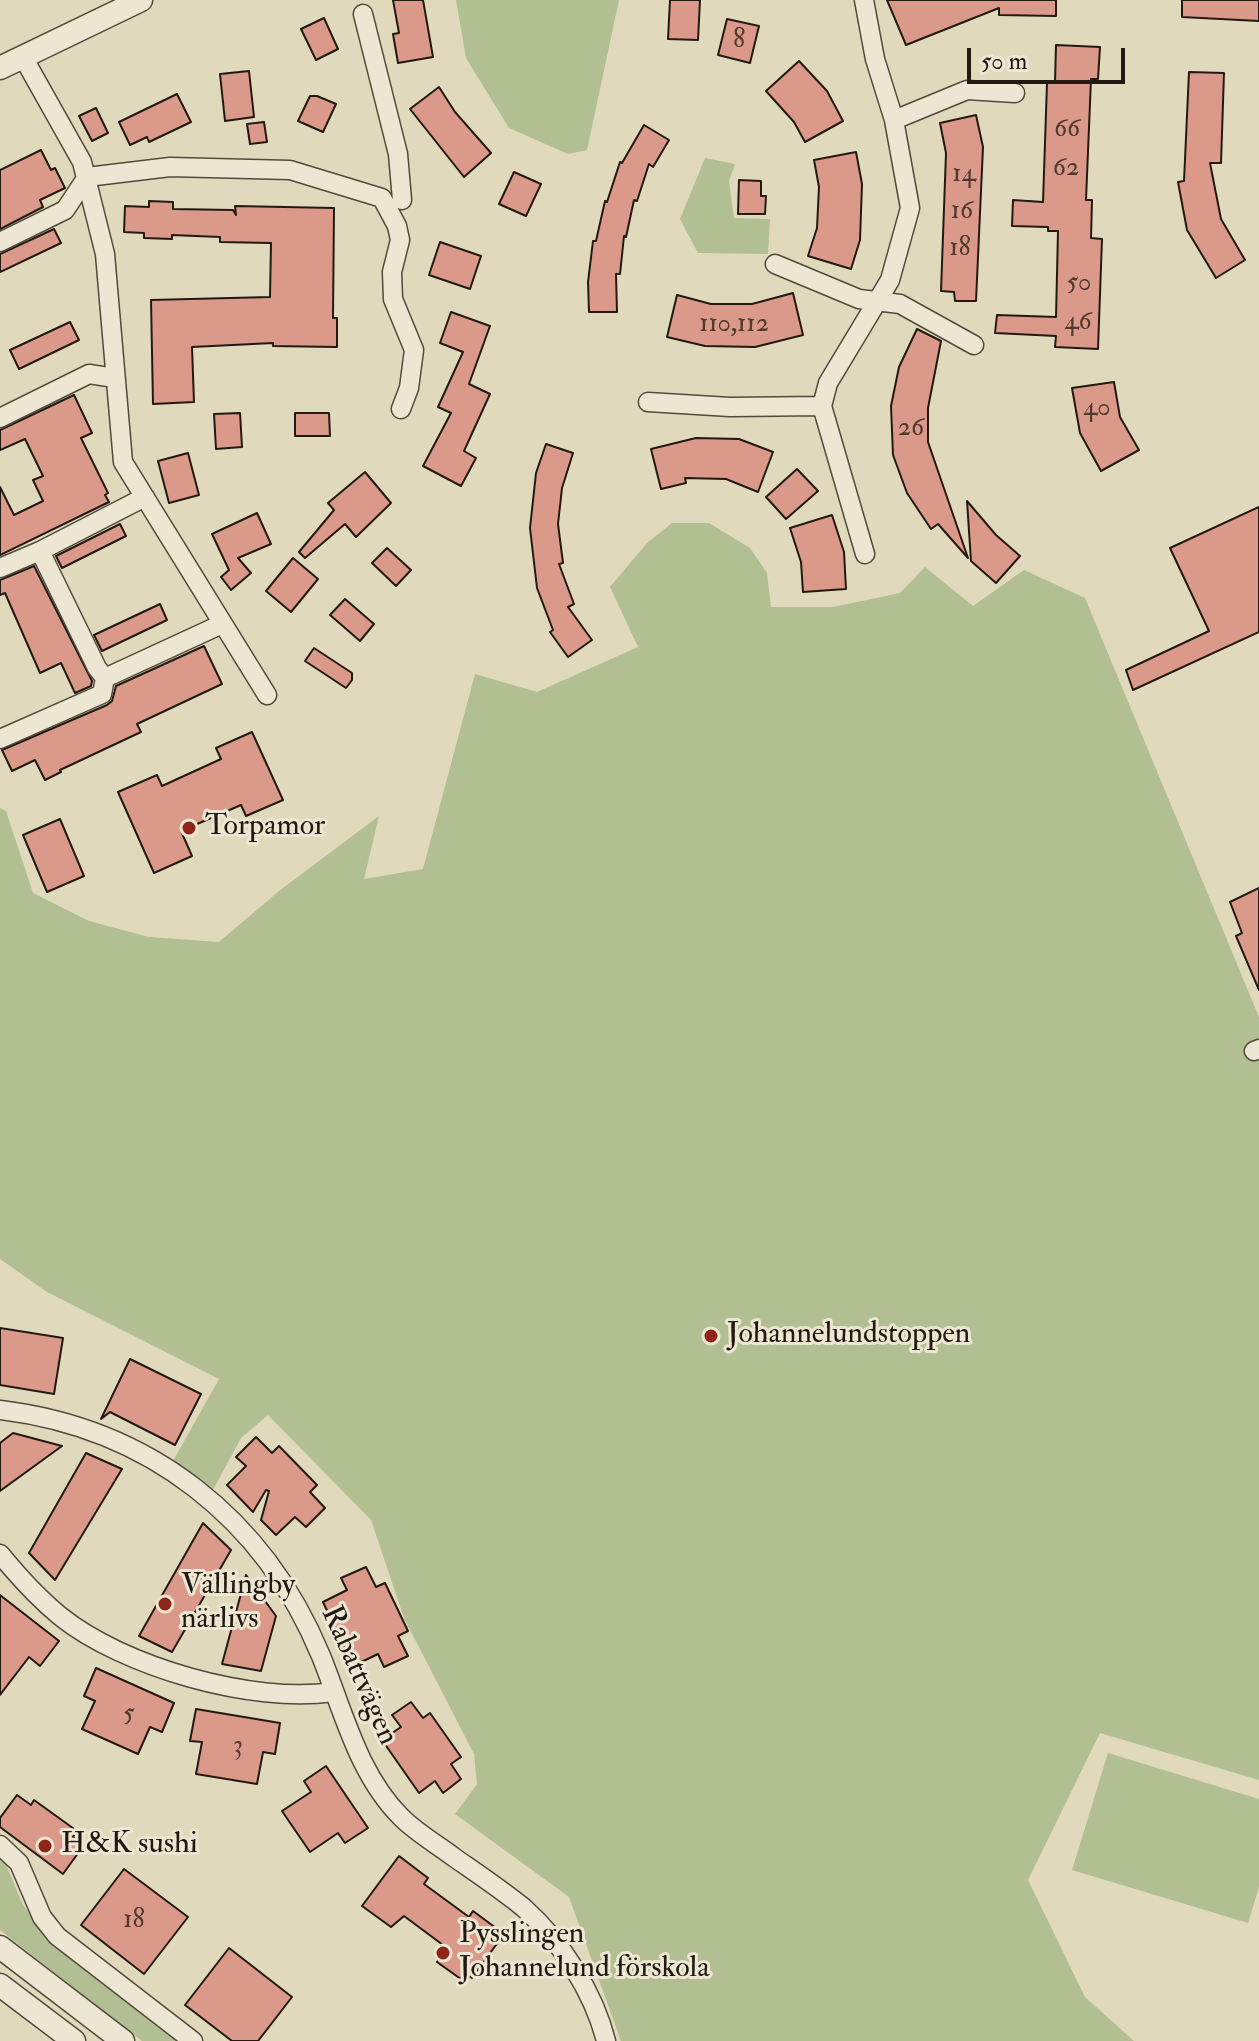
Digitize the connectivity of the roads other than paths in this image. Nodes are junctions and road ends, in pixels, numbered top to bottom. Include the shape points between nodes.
1 (141, 0) edge
2 (864, 0) edge
3 (363, 14) dead end
4 (23, 57) junction
5 (0, 68) edge
6 (1015, 93) dead end
7 (894, 120) junction
8 (87, 177) junction
9 (402, 200) dead end
10 (0, 242) edge
11 (775, 264) dead end
12 (879, 299) junction
13 (974, 345) dead end
14 (115, 378) junction
15 (648, 402) dead end
16 (822, 406) junction
17 (401, 409) dead end
18 (0, 418) edge
19 (145, 497) junction
20 (40, 551) junction
21 (865, 554) dead end
22 (0, 568) edge
23 (222, 624) junction
24 (105, 678) junction
25 (267, 695) dead end
26 (0, 739) edge
27 (0, 1410) edge
28 (0, 1554) edge
29 (333, 1692) junction
30 (0, 1845) edge
31 (0, 1947) edge
32 (0, 1985) edge
33 (74, 2041) edge
34 (123, 2041) edge
35 (193, 2041) edge
36 (606, 2041) edge

1 - 4 street
2 - 7 street
3 - 9 street via 398,154
4 - 5 street
4 - 8 street
6 - 7 street via 967,90
7 - 12 street via 910,208 890,280
8 - 10 street via 65,210
8 - 14 street via 105,254
8 - 17 street via 170,167 290,170 382,198 400,240 392,272 393,299 414,350
11 - 12 street via 859,299
12 - 13 street via 900,304
12 - 16 street via 828,383
14 - 18 street via 89,374
14 - 19 street via 123,462
15 - 16 street
16 - 21 street
19 - 20 street
19 - 23 street
20 - 22 street
20 - 24 street
23 - 24 street
23 - 25 street
24 - 26 street via 102,694
27 - 29 street, Rabattvägen via 109,1437 156,1460 215,1503 263,1554 293,1599
28 - 29 street via 60,1616 150,1663 255,1692
29 - 36 street, Rabattvägen via 381,1793 402,1818 524,1909 546,1932 583,1987
30 - 35 street via 19,1863 42,1917 57,1936
31 - 34 street
32 - 33 street

